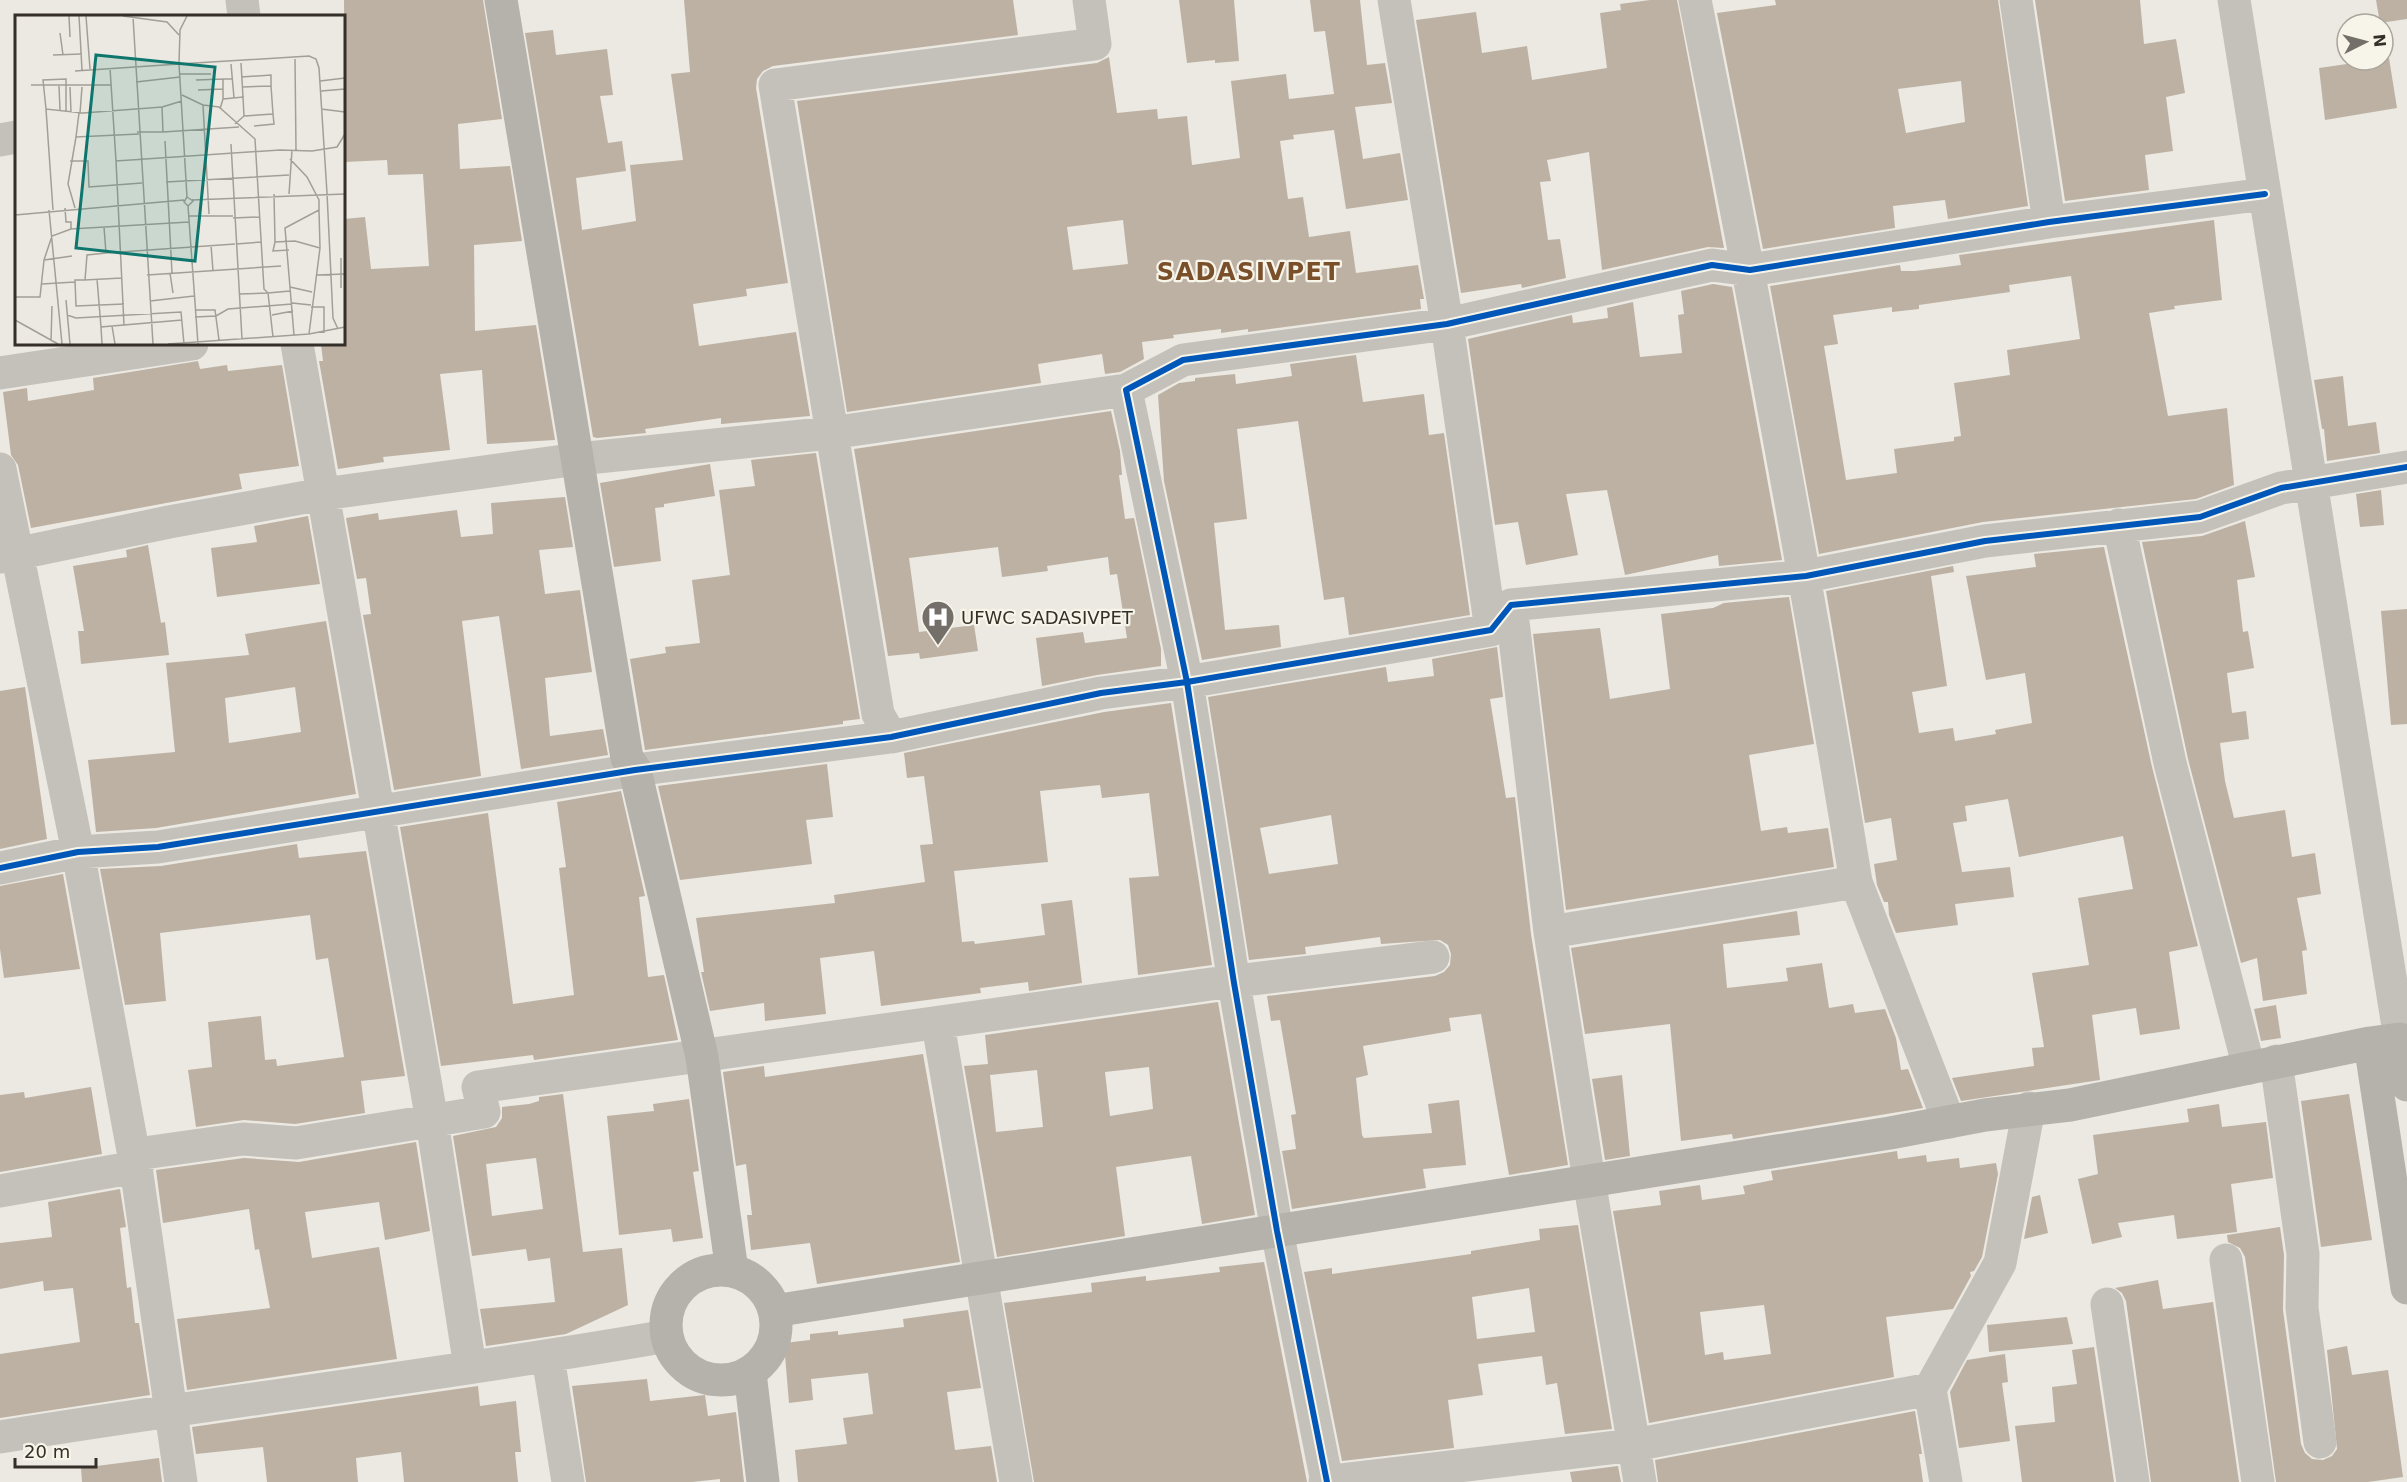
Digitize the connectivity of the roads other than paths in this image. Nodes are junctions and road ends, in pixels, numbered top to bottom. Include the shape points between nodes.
1 (242, 0) edge
2 (501, 0) edge
3 (1089, 0) edge
4 (1394, 0) edge
5 (1695, 0) edge
6 (2016, 0) edge
7 (2234, 0) edge
8 (244, 15) edge
9 (15, 137) edge
10 (0, 140) edge
11 (2265, 194) junction
12 (2049, 222) junction
13 (1750, 270) junction
14 (1448, 324) junction
15 (185, 345) edge
16 (297, 345) edge
17 (0, 373) edge
18 (1126, 390) junction
19 (831, 433) junction
20 (578, 459) junction
21 (2407, 467) edge
22 (0, 469) edge
23 (2310, 484) junction
24 (323, 494) junction
25 (2119, 525) junction
26 (9, 555) edge
27 (1806, 576) junction
28 (1511, 605) junction
29 (1491, 630) junction
30 (1187, 682) junction
31 (891, 737) junction
32 (635, 770) junction
33 (377, 812) junction
34 (78, 852) junction
35 (0, 868) edge
36 (1856, 882) junction
37 (1551, 932) junction
38 (1433, 957) dead end
39 (1234, 983) junction
40 (938, 1024) junction
41 (2385, 1041) junction
42 (702, 1057) junction
43 (2262, 1065) junction
44 (2407, 1085) edge
45 (2029, 1108) junction
46 (432, 1121) junction
47 (1949, 1122) junction
48 (136, 1167) junction
49 (1589, 1180) junction
50 (0, 1191) edge
51 (1277, 1231) junction
52 (2226, 1260) dead end
53 (732, 1271) junction
54 (980, 1276) junction
55 (2407, 1288) edge
56 (2107, 1304) dead end
57 (774, 1311) junction
58 (666, 1336) junction
59 (548, 1357) junction
60 (470, 1367) junction
61 (750, 1373) junction
62 (1930, 1389) junction
63 (169, 1410) junction
64 (0, 1437) edge
65 (2320, 1442) dead end
66 (1634, 1445) junction
67 (181, 1482) edge
68 (568, 1482) edge
69 (763, 1482) edge
70 (1016, 1482) edge
71 (1326, 1482) edge
72 (1640, 1482) edge
73 (1946, 1482) edge
74 (2133, 1482) edge
75 (2258, 1482) edge

1 - 8 street
2 - 20 main road
3 - 19 street via 1095,44 775,85
4 - 14 street
5 - 13 street
6 - 12 street
7 - 11 street
9 - 10 street
11 - 12 street
11 - 23 street
12 - 13 street
13 - 14 street via 1712,265
13 - 27 street
14 - 18 street via 1183,360
14 - 29 street
15 - 17 street
16 - 24 street
18 - 19 street
18 - 30 street
19 - 20 street
19 - 31 street via 878,714
20 - 24 street
20 - 32 main road via 627,758
21 - 23 street
22 - 26 street
23 - 25 street via 2281,488 2200,517
23 - 41 street
24 - 26 street
24 - 33 street
25 - 27 street via 1985,541
25 - 43 street via 2170,763
26 - 34 street
27 - 28 street
27 - 36 street
28 - 29 street
28 - 37 street
29 - 30 street
30 - 31 street via 1101,693
30 - 39 street
31 - 32 street
32 - 33 street
32 - 42 main road
33 - 34 street via 158,847
33 - 46 street
34 - 35 street
34 - 48 street
36 - 37 street
36 - 47 street
37 - 49 street
38 - 39 street
39 - 40 street
39 - 51 street
40 - 42 street
40 - 54 street
41 - 43 main road
41 - 44 main road
41 - 55 main road
42 - 46 street via 478,1087 484,1112
42 - 53 main road
43 - 45 main road via 2081,1102
43 - 65 street via 2303,1254 2302,1308
45 - 47 main road
45 - 62 street via 2000,1263
46 - 48 street via 296,1143 243,1139 144,1153
46 - 60 street
47 - 49 main road
48 - 50 street
48 - 63 street
49 - 51 main road
49 - 66 street
51 - 54 main road
51 - 71 street
52 - 75 street
53 - 57 main road via 751,1278 766,1292
53 - 58 main road via 696,1275 682,1286 671,1300
54 - 57 main road
54 - 70 street
56 - 74 street
57 - 61 main road via 772,1346
58 - 59 street
58 - 61 main road via 675,1356 689,1371 708,1380 729,1380
59 - 60 street
59 - 68 street
60 - 63 street
61 - 69 main road
62 - 66 street
62 - 73 street
63 - 64 street
63 - 67 street
66 - 71 street
66 - 72 street

